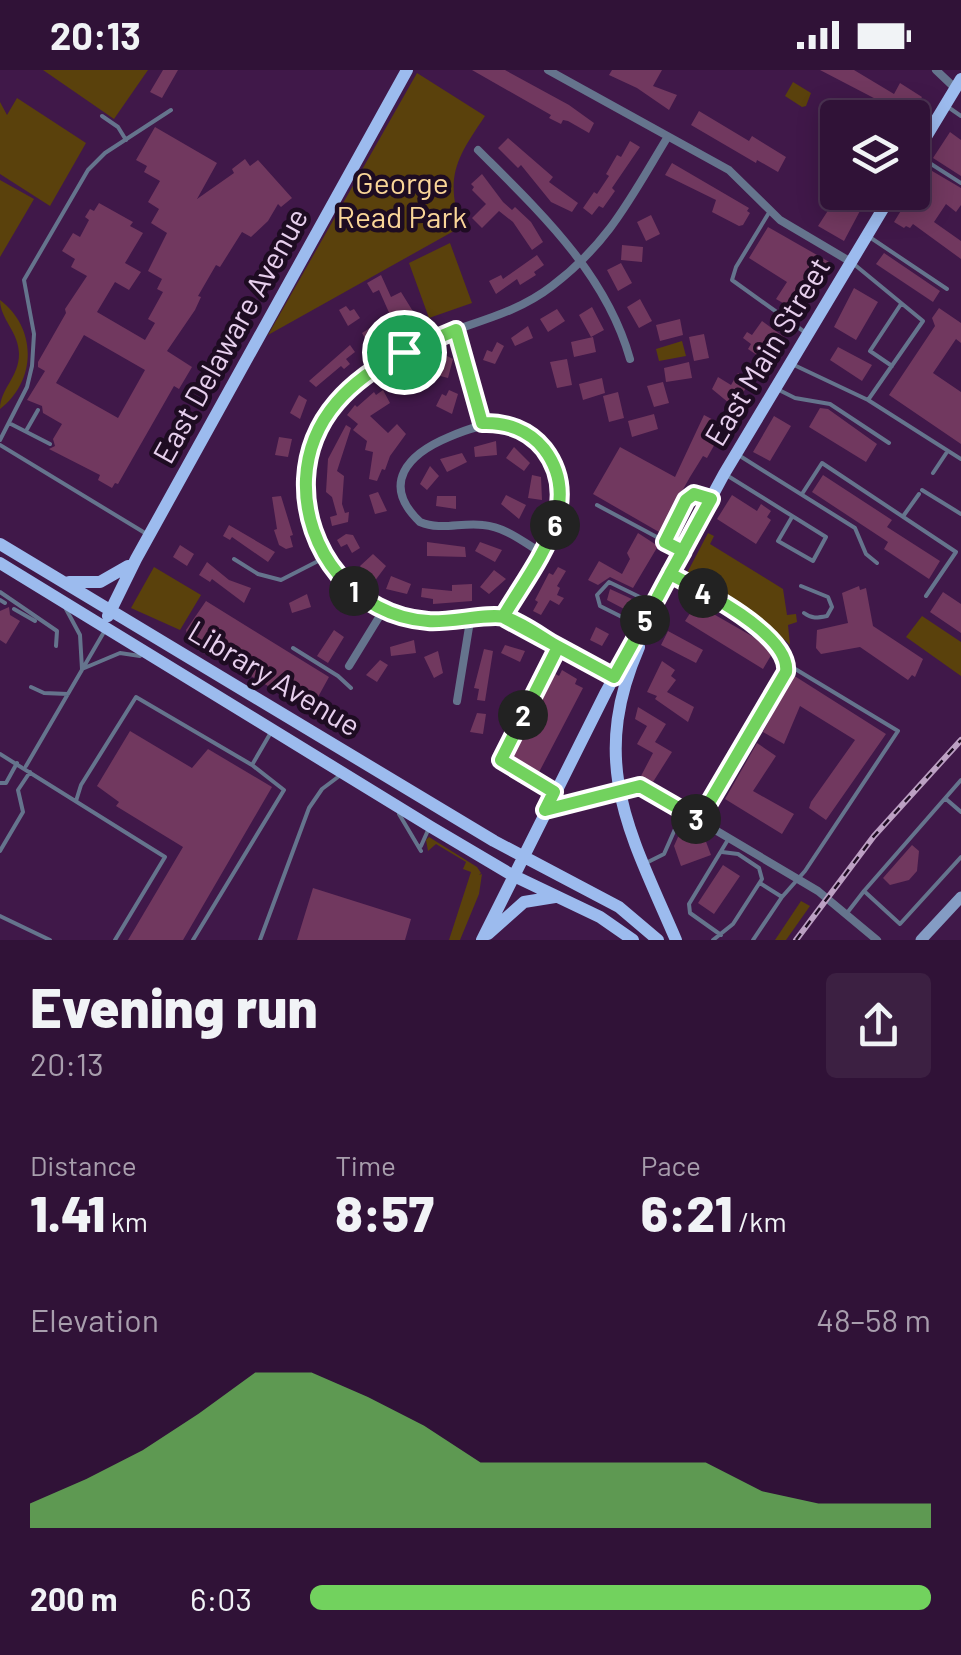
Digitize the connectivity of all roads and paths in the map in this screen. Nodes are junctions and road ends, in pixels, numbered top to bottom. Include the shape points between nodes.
1 (407, 70) edge
2 (548, 70) edge
3 (936, 70) edge
4 (958, 84) edge
5 (946, 105) junction
6 (171, 110) dead end
7 (102, 116) dead end
8 (961, 116) edge
9 (930, 130) edge
10 (666, 138) junction
11 (126, 140) junction
12 (478, 150) dead end
13 (930, 165) edge
14 (961, 183) edge
15 (882, 210) edge
16 (770, 211) junction
17 (866, 236) junction
18 (583, 262) junction
19 (851, 262) junction
20 (948, 289) dead end
21 (901, 304) junction
22 (456, 330) junction
23 (808, 334) junction
24 (630, 359) dead end
25 (790, 363) junction
26 (892, 366) junction
27 (775, 388) junction
28 (868, 400) junction
29 (38, 410) dead end
30 (9, 423) junction
31 (482, 423) junction
32 (26, 431) junction
33 (0, 443) edge
34 (889, 443) dead end
35 (50, 444) dead end
36 (948, 450) junction
37 (736, 453) junction
38 (961, 459) edge
39 (934, 473) dead end
40 (724, 474) junction
41 (802, 494) junction
42 (711, 499) junction
43 (598, 505) dead end
44 (961, 514) edge
45 (792, 516) junction
46 (903, 517) junction
47 (149, 535) junction
48 (665, 542) junction
49 (0, 544) edge
50 (683, 551) junction
51 (540, 552) junction
52 (324, 558) junction
53 (234, 559) dead end
54 (136, 560) junction
55 (0, 563) edge
56 (877, 563) dead end
57 (670, 574) junction
58 (61, 581) junction
59 (801, 586) dead end
60 (0, 592) edge
61 (926, 596) dead end
62 (56, 597) junction
63 (14, 609) dead end
64 (384, 609) junction
65 (651, 609) junction
66 (109, 610) junction
67 (804, 613) dead end
68 (503, 617) junction
69 (470, 620) junction
70 (35, 621) dead end
71 (642, 627) junction
72 (106, 628) junction
73 (56, 646) dead end
74 (558, 647) junction
75 (293, 648) dead end
76 (158, 660) junction
77 (787, 664) junction
78 (349, 666) dead end
79 (82, 669) junction
80 (614, 677) junction
81 (31, 688) dead end
82 (351, 688) dead end
83 (68, 694) junction
84 (457, 701) dead end
85 (272, 730) junction
86 (0, 754) edge
87 (17, 763) junction
88 (252, 765) junction
89 (28, 770) junction
90 (342, 774) junction
91 (961, 780) edge
92 (3, 783) edge
93 (18, 790) junction
94 (618, 791) junction
95 (554, 792) junction
96 (945, 798) junction
97 (76, 801) junction
98 (394, 805) junction
99 (545, 810) junction
100 (682, 811) junction
101 (961, 812) edge
102 (699, 820) junction
103 (431, 828) junction
104 (729, 838) junction
105 (0, 851) edge
106 (722, 852) junction
107 (522, 857) junction
108 (959, 862) edge
109 (644, 864) junction
110 (512, 875) junction
111 (799, 879) junction
112 (760, 883) junction
113 (864, 892) junction
114 (961, 896) edge
115 (558, 897) junction
116 (782, 898) junction
117 (847, 913) junction
118 (0, 916) edge
119 (619, 934) edge
120 (721, 935) junction
121 (482, 939) edge
122 (50, 940) edge
123 (115, 940) edge
124 (193, 940) edge
125 (260, 940) edge
126 (633, 940) edge
127 (658, 940) edge
128 (676, 940) edge
129 (713, 940) edge
130 (753, 940) edge
131 (877, 940) edge
132 (921, 940) edge

1 - 47 main road, East Delaware Avenue
2 - 10 street
3 - 4 street
4 - 5 main road
5 - 8 lane
5 - 9 main road
6 - 11 lane
7 - 11 lane
10 - 16 street via 729,170
10 - 18 street via 614,227
11 - 30 lane via 88,170 24,280 34,350 27,387
12 - 18 street
13 - 14 lane
15 - 17 main road, East Main Street
16 - 19 street
16 - 23 lane via 732,280
17 - 19 main road, East Main Street
17 - 20 lane
18 - 22 street via 513,311
18 - 24 street
19 - 21 lane
19 - 23 main road, East Main Street
21 - 26 lane via 923,321
21 - 26 lane via 870,351
22 - 31 street
22 - 52 street via 372,370 319,427 307,464 306,501
23 - 25 main road, East Main Street
25 - 27 main road, East Main Street
25 - 28 lane
26 - 28 lane
27 - 34 lane via 830,404
27 - 37 main road, East Main Street
28 - 36 lane
29 - 32 lane
30 - 32 lane
30 - 33 lane
31 - 51 street via 528,434 555,466 561,509
31 - 51 street via 413,457 400,483 406,505 430,526 498,527
32 - 35 lane
33 - 47 lane
36 - 38 lane
36 - 39 lane
37 - 40 main road, East Main Street
37 - 41 lane
40 - 42 main road, East Main Street
40 - 45 lane
41 - 46 lane via 822,462
41 - 56 lane via 855,528
42 - 48 lane via 694,494 686,500
42 - 50 main road, East Main Street
43 - 48 lane
44 - 46 lane via 920,492
45 - 45 lane via 826,537 812,561 778,541
46 - 61 lane via 956,552
47 - 54 main road, East Delaware Avenue
48 - 50 lane
49 - 58 main road, Library Avenue
50 - 57 main road, East Main Street
51 - 68 street
52 - 53 lane via 282,580
52 - 64 street via 355,592
54 - 58 main road via 100,582
54 - 66 main road, East Delaware Avenue
55 - 62 main road, Library Avenue
57 - 65 main road, East Main Street
57 - 77 lane via 770,634
58 - 66 main road, Library Avenue
59 - 67 lane via 828,597 832,607 827,616
60 - 73 lane via 54,628
62 - 72 main road, Library Avenue
62 - 79 lane via 79,632
63 - 70 lane
64 - 69 street via 425,621
64 - 78 street
65 - 71 main road, East Main Street
65 - 71 lane via 609,582 596,595 600,606
65 - 94 main road via 617,722
66 - 72 main road, East Delaware Avenue
66 - 107 main road, Library Avenue
68 - 69 street
68 - 74 street
69 - 84 street
71 - 80 main road, East Main Street
72 - 76 main road, Library Avenue
72 - 79 lane
74 - 80 street
74 - 95 lane via 501,760
75 - 82 lane
76 - 79 lane via 120,654
76 - 85 main road, Library Avenue
77 - 102 lane
77 - 111 lane via 898,730
79 - 83 lane
80 - 95 main road, East Main Street
81 - 83 lane
83 - 89 lane
85 - 88 lane
85 - 90 main road, Library Avenue
86 - 87 lane
87 - 89 lane
87 - 92 lane
88 - 97 lane via 136,697
88 - 124 lane via 284,790
89 - 93 lane
89 - 97 lane
90 - 98 main road, Library Avenue
90 - 125 lane via 316,796 306,816
91 - 96 lane
92 - 93 lane
93 - 105 lane via 23,812
94 - 99 main road
94 - 100 street via 640,786
94 - 109 main road
95 - 99 main road, East Main Street
96 - 101 lane
96 - 113 lane
97 - 123 lane via 165,857
98 - 103 main road, Library Avenue
98 - 103 lane via 421,851
99 - 107 main road, East Main Street
100 - 102 street
100 - 109 lane via 664,854
102 - 104 street
103 - 110 main road, Library Avenue
104 - 106 lane
104 - 111 street
106 - 112 lane via 760,868
106 - 120 lane via 689,904 690,913
107 - 110 main road, East Main Street
107 - 127 main road, Library Avenue via 618,907
108 - 113 lane via 900,924
109 - 128 main road
110 - 115 main road, Library Avenue
110 - 121 main road, East Main Street
111 - 116 lane
111 - 117 street
112 - 116 lane
112 - 120 lane
113 - 117 lane
114 - 132 main road
115 - 119 main road, Library Avenue
115 - 121 main road via 524,902
116 - 130 lane
117 - 131 street
118 - 122 lane
119 - 126 main road, Library Avenue
120 - 129 lane

